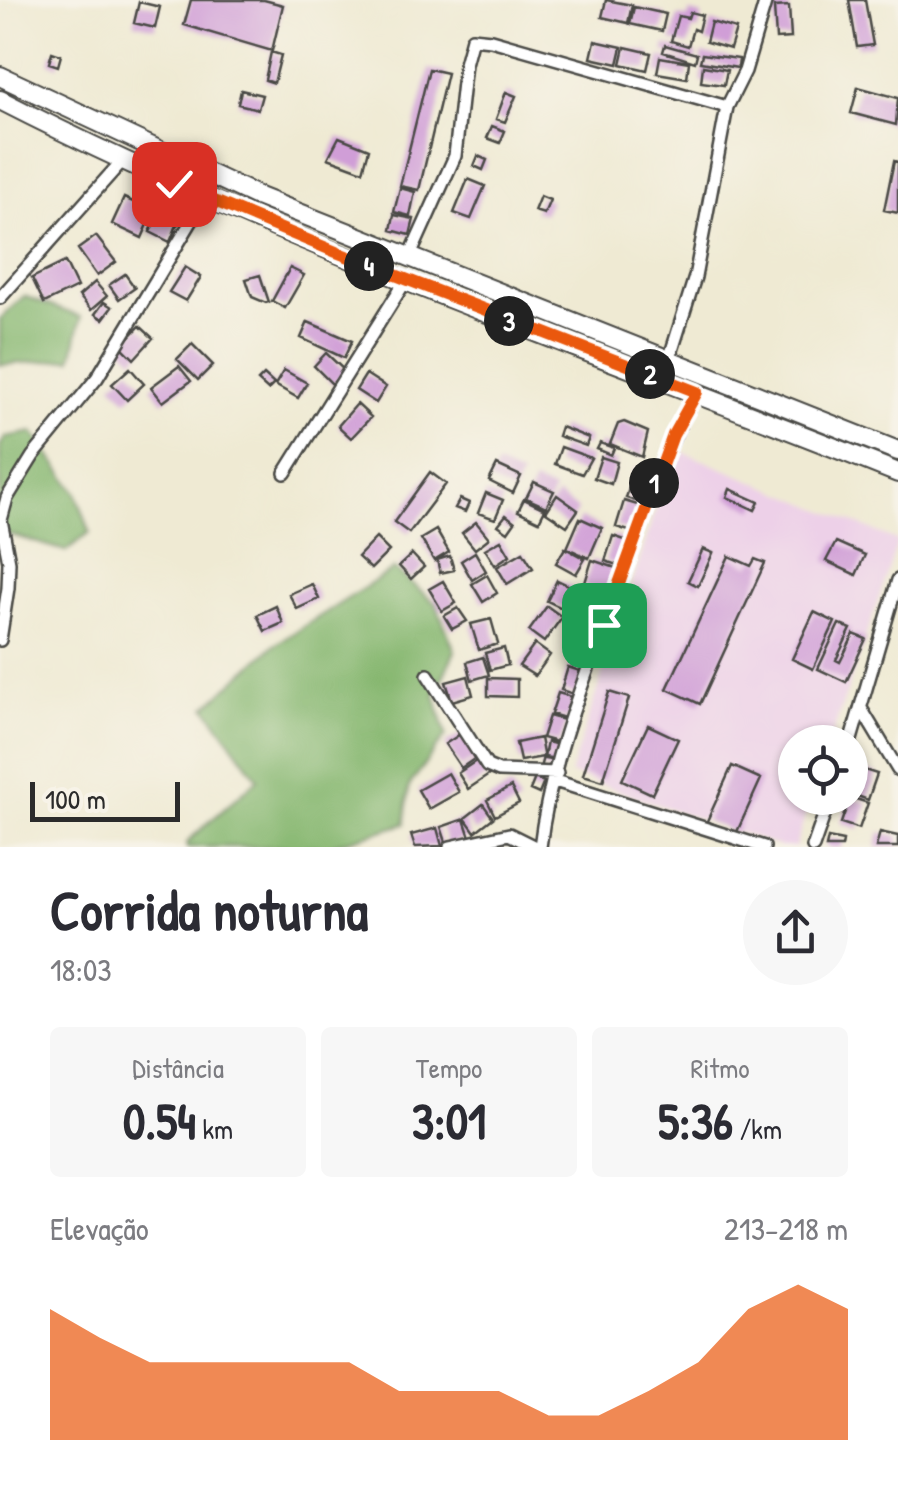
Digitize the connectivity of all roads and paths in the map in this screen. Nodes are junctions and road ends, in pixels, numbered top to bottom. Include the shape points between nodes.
1 (766, 0) edge
2 (0, 76) edge
3 (0, 100) edge
4 (727, 106) junction
5 (123, 160) junction
6 (206, 197) junction
7 (409, 258) junction
8 (406, 280) junction
9 (0, 298) edge
10 (669, 360) junction
11 (697, 392) junction
12 (893, 447) edge
13 (876, 464) junction
14 (898, 473) edge
15 (285, 474) dead end
16 (898, 484) edge
17 (898, 580) edge
18 (0, 640) edge
19 (428, 676) dead end
20 (862, 710) junction
21 (857, 725) edge
22 (898, 770) edge
23 (556, 777) junction
24 (824, 815) edge
25 (450, 847) edge
26 (537, 847) edge
27 (764, 847) edge
28 (813, 847) edge

1 - 4 street
2 - 7 main road via 188,166
3 - 5 main road
4 - 7 street via 472,38 455,156
4 - 10 street via 695,277
5 - 6 main road
5 - 9 street
6 - 8 main road
6 - 18 street via 97,378 7,498 1,520 10,562
7 - 10 main road
8 - 11 main road
8 - 15 street
10 - 12 main road
11 - 13 main road
11 - 23 street via 648,499
13 - 14 main road
13 - 16 main road
17 - 20 street
19 - 23 street via 488,766
20 - 21 street
20 - 22 street
23 - 26 street
23 - 27 street
24 - 28 street
25 - 26 street via 509,834

